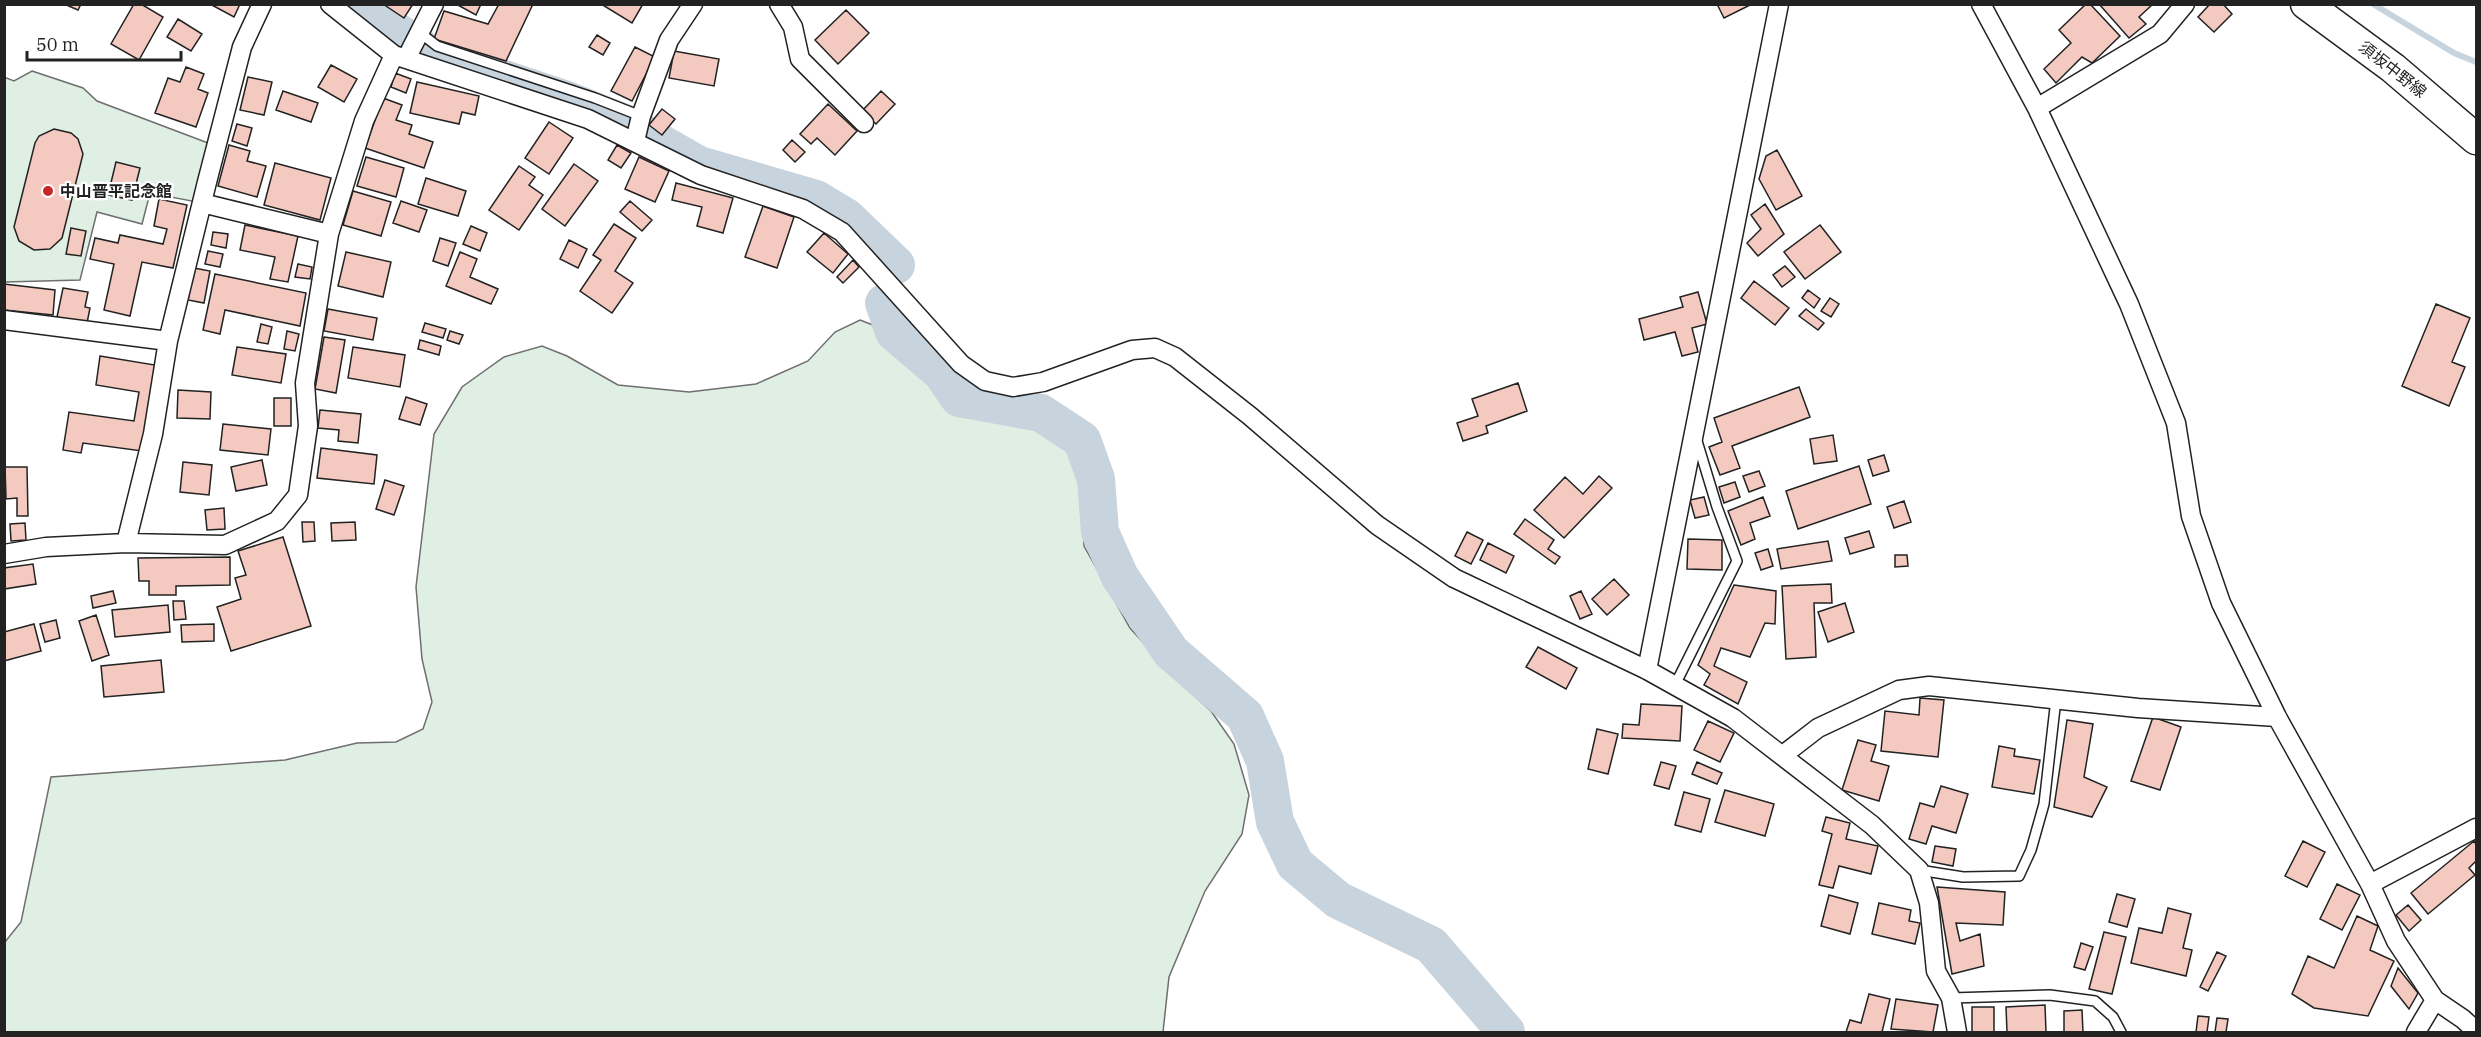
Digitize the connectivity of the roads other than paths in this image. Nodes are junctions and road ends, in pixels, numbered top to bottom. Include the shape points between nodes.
1 (262, 4) edge
2 (330, 4) edge
3 (434, 4) edge
4 (693, 4) edge
5 (779, 4) edge
6 (1779, 4) edge
7 (1981, 4) edge
8 (2185, 4) edge
9 (2306, 4) edge
10 (419, 32) junction
11 (402, 57) junction
12 (2037, 108) junction
13 (641, 116) junction
14 (864, 123) dead end
15 (2476, 139) edge
16 (636, 140) junction
17 (202, 203) junction
18 (329, 234) junction
19 (4, 320) edge
20 (168, 341) junction
21 (1694, 433) junction
22 (126, 543) junction
23 (4, 554) edge
24 (1647, 670) junction
25 (1675, 686) junction
26 (2056, 699) junction
27 (2277, 717) junction
28 (1783, 755) junction
29 (2476, 828) edge
30 (1919, 870) junction
31 (2370, 884) junction
32 (1951, 998) junction
33 (2435, 1000) junction
34 (2476, 1031) edge
35 (1958, 1032) edge
36 (2121, 1032) edge
37 (2416, 1032) edge

1 - 17 street via 242,47
2 - 11 street
3 - 10 street
4 - 13 street via 669,40
5 - 14 street via 793,27 800,58
6 - 21 street
7 - 12 street
8 - 12 street via 2160,34
9 - 15 main road, 須坂中野線 via 2393,68
10 - 11 street
10 - 13 lane via 437,46
11 - 16 street via 588,119
11 - 18 street via 364,121
12 - 27 street via 2133,315 2176,423 2191,516 2221,603
13 - 16 street
16 - 24 street via 701,175 803,209 842,232 961,364 985,381 1013,387 1043,382 1132,350 1155,348 1175,357 1377,525 1454,578
17 - 18 street
17 - 20 street
18 - 22 street via 304,383 308,426 298,495 277,521 225,544
19 - 20 street
20 - 22 street via 153,434
21 - 24 street
21 - 25 lane via 1737,561
22 - 23 street via 46,547
24 - 25 street
25 - 28 street via 1733,718
26 - 27 street
26 - 28 street via 1929,686 1899,690 1818,728
26 - 30 lane via 2044,804 2019,876 1963,877
27 - 31 street
28 - 30 street via 1872,825
29 - 31 street
30 - 32 street via 1929,903 1936,971
31 - 33 street via 2396,941
32 - 35 street
32 - 36 lane via 2050,995 2095,1001 2114,1017
33 - 34 street
33 - 37 street

